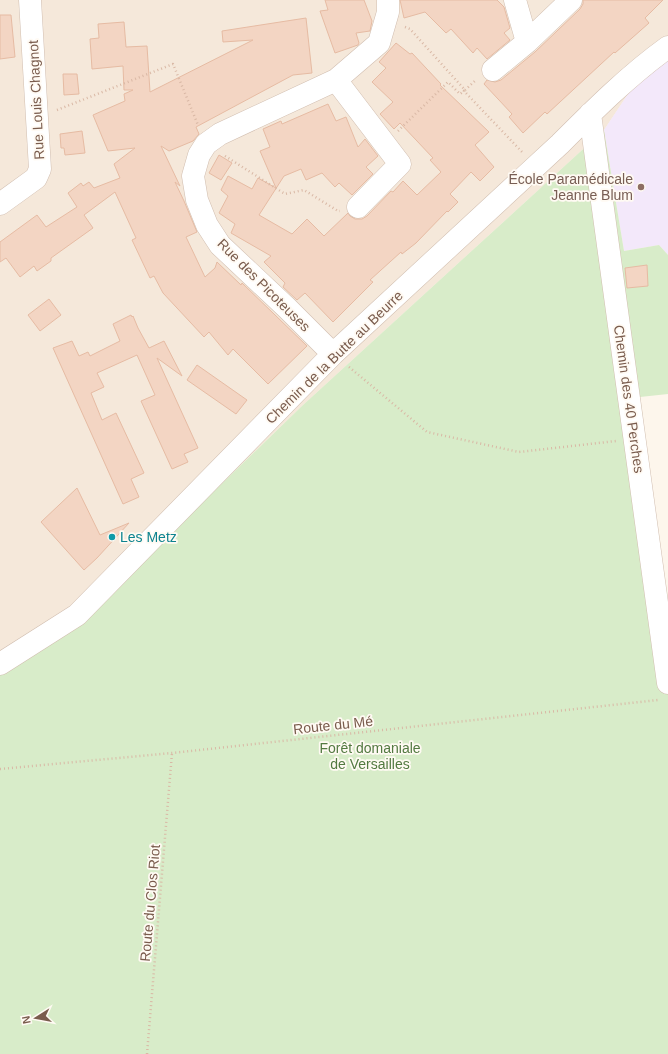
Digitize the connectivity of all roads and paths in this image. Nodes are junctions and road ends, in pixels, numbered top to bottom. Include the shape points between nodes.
1 (30, 0) edge
2 (388, 0) edge
3 (516, 0) edge
4 (571, 0) edge
5 (384, 25) junction
6 (526, 42) junction
7 (668, 46) edge
8 (493, 70) dead end
9 (336, 80) junction
10 (464, 91) junction
11 (590, 114) junction
12 (38, 118) junction
13 (206, 144) junction
14 (385, 144) junction
15 (536, 166) junction
16 (0, 204) edge
17 (358, 207) joint
18 (333, 354) junction
19 (635, 439) junction
20 (0, 664) edge
21 (664, 691) edge
22 (172, 753) junction
23 (0, 769) edge
24 (148, 1054) edge

1 - 12 street, Rue Louis Chagnot
2 - 5 street
3 - 6 street
4 - 6 street
5 - 9 street via 379,43
5 - 10 path via 410,29
6 - 8 street
7 - 11 street, Chemin de la Butte au Beurre
9 - 13 street via 220,134
9 - 14 street
10 - 14 path via 460,94 448,82
10 - 15 path
11 - 15 street, Chemin de la Butte au Beurre
11 - 19 street, Chemin des 40 Perches
12 - 13 path via 173,64
12 - 16 street, Rue Louis Chagnot via 40,169 36,178
13 - 17 path via 285,194 304,190 338,211
13 - 18 street, Rue des Picoteuses via 199,156 194,176 198,200 207,225 220,245
14 - 17 street via 400,164
15 - 18 street, Chemin de la Butte au Beurre
18 - 19 path via 427,432 519,452
18 - 20 street, Chemin de la Butte au Beurre via 77,615
19 - 21 street, Chemin des 40 Perches
21 - 22 path, Route du Mé
22 - 23 path, Route du Mé
22 - 24 path, Route du Clos Riot

